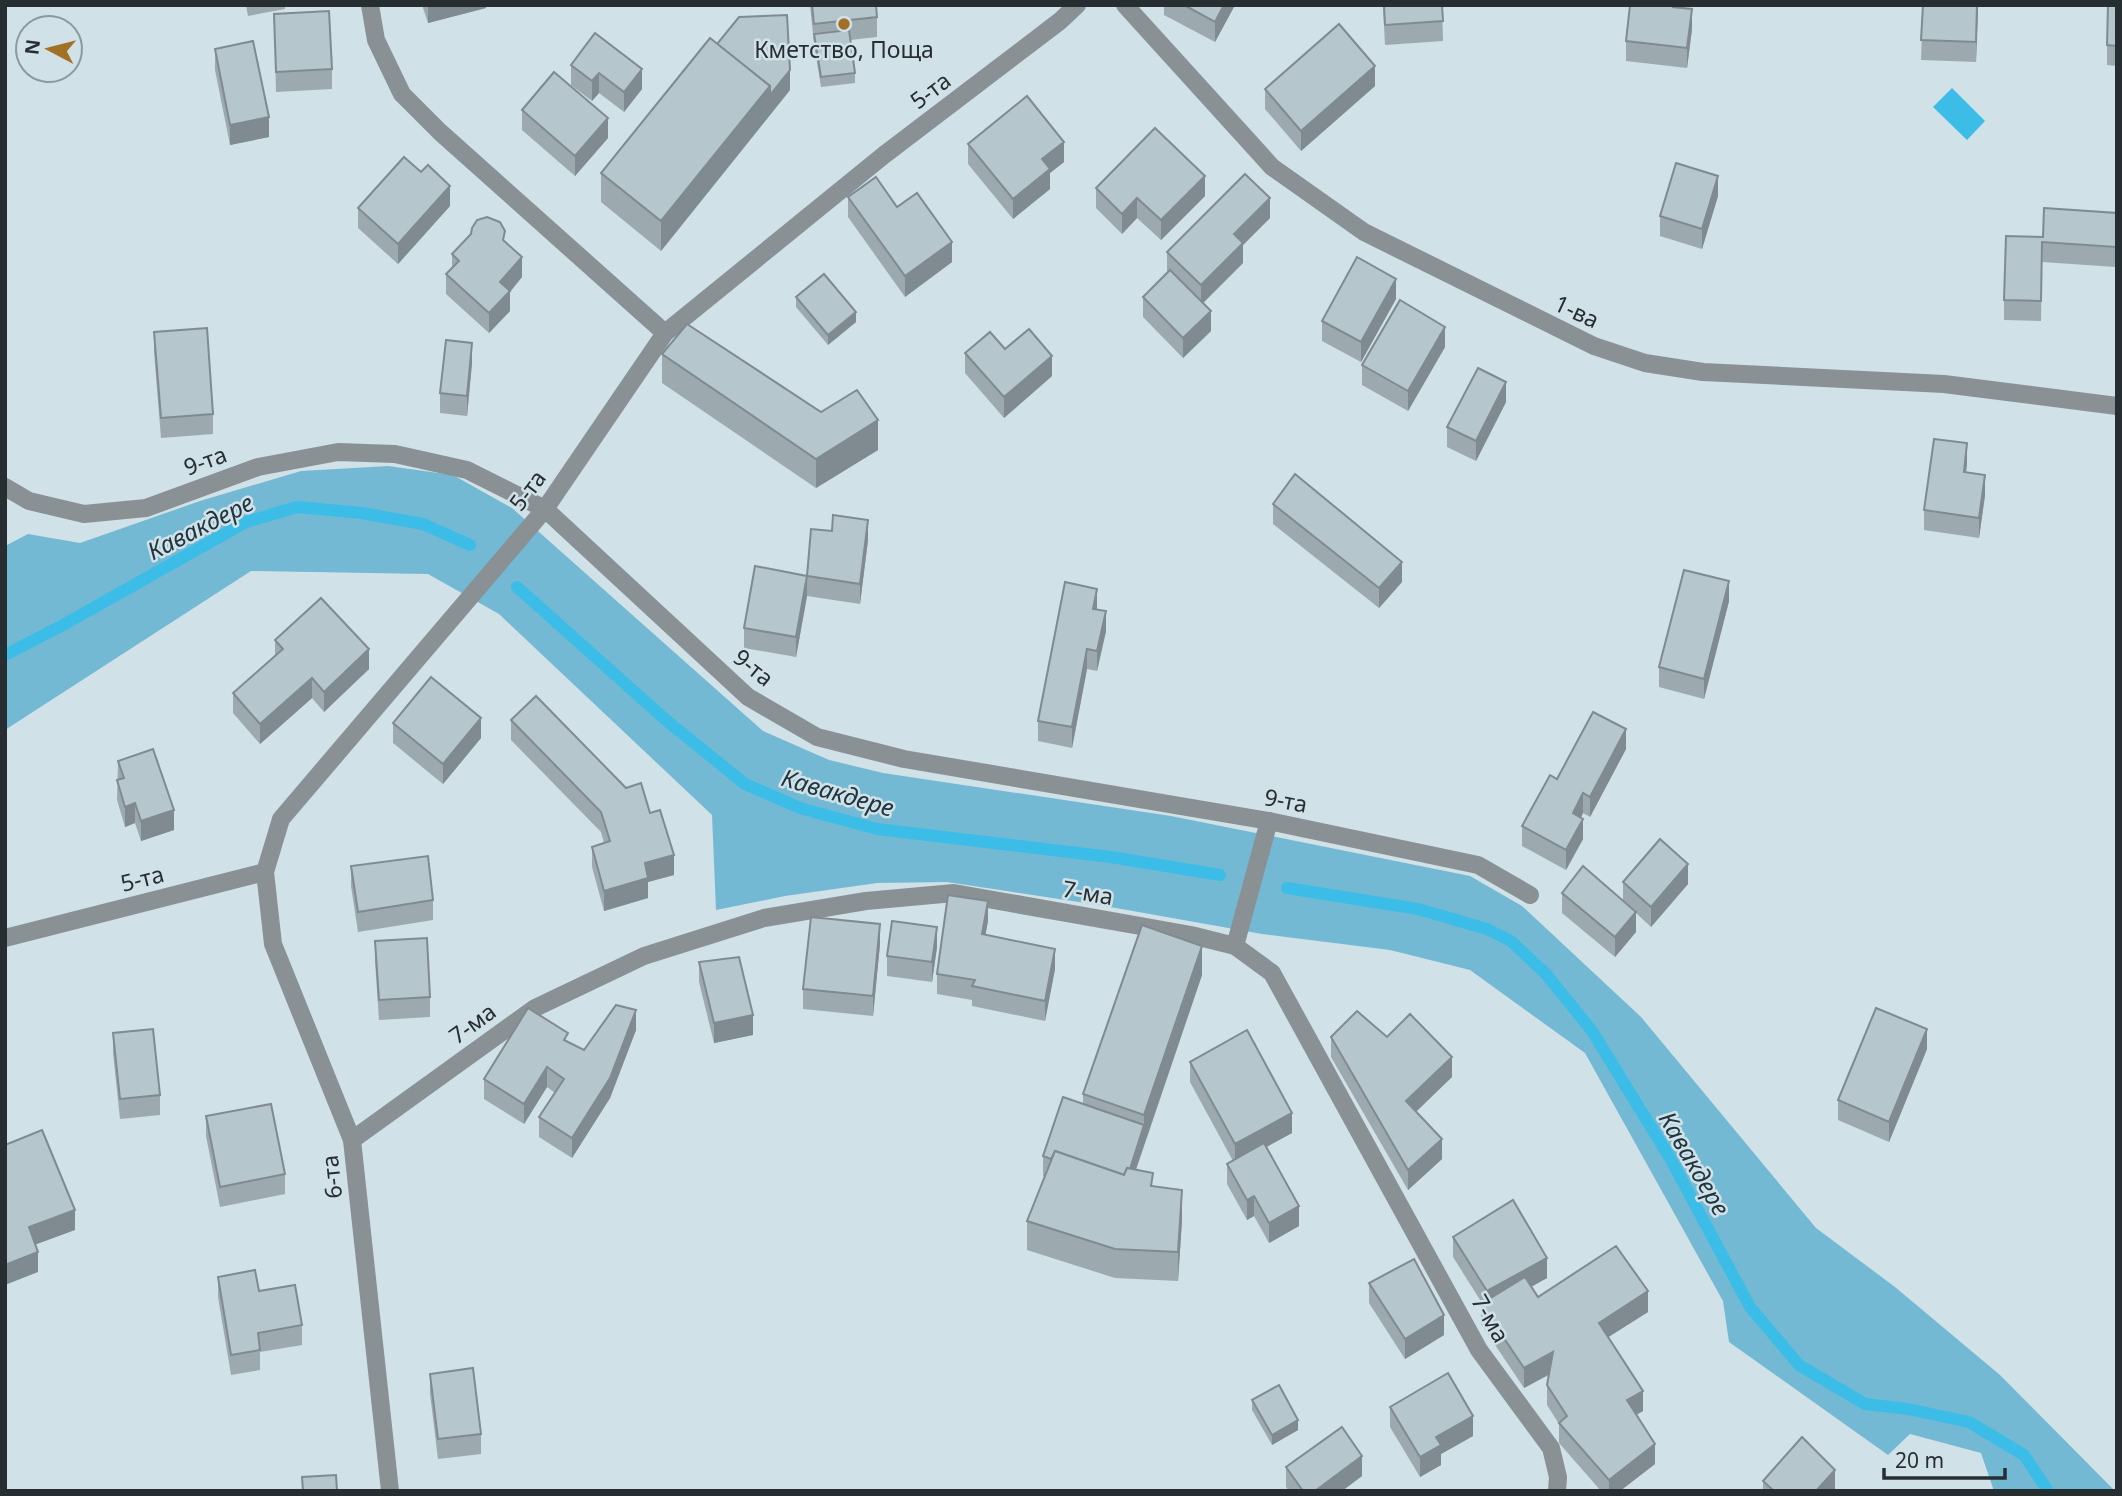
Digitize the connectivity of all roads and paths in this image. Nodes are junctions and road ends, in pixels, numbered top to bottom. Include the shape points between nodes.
1 (370, 5) edge
2 (1077, 5) edge
3 (1125, 5) edge
4 (665, 333) junction
5 (2117, 407) edge
6 (5, 487) edge
7 (545, 509) junction
8 (1269, 821) junction
9 (265, 872) junction
10 (1530, 895) dead end
11 (5, 938) edge
12 (1235, 946) junction
13 (352, 1140) junction
14 (390, 1491) edge
15 (1558, 1491) edge

1 - 4 street via 376,40 402,93
2 - 4 street, 5-та
3 - 5 street, 1-ва via 1272,167 1364,232 1594,346 1646,363 1703,372 1944,384
4 - 7 street, 5-та
6 - 7 street, 9-та via 29,501 85,514 146,508 258,467 338,452 395,454 467,470
7 - 8 street, 9-та via 748,697 817,737 904,759
7 - 9 street, 5-та via 281,820
8 - 10 street, 9-та via 1478,865
8 - 12 street
9 - 11 street, 5-та
9 - 13 street, 6-та via 273,944
12 - 13 street, 7-ма via 954,893 866,901 764,918 644,956 536,1008
12 - 15 street, 7-ма via 1272,973 1479,1350 1551,1448
13 - 14 street, 6-та

